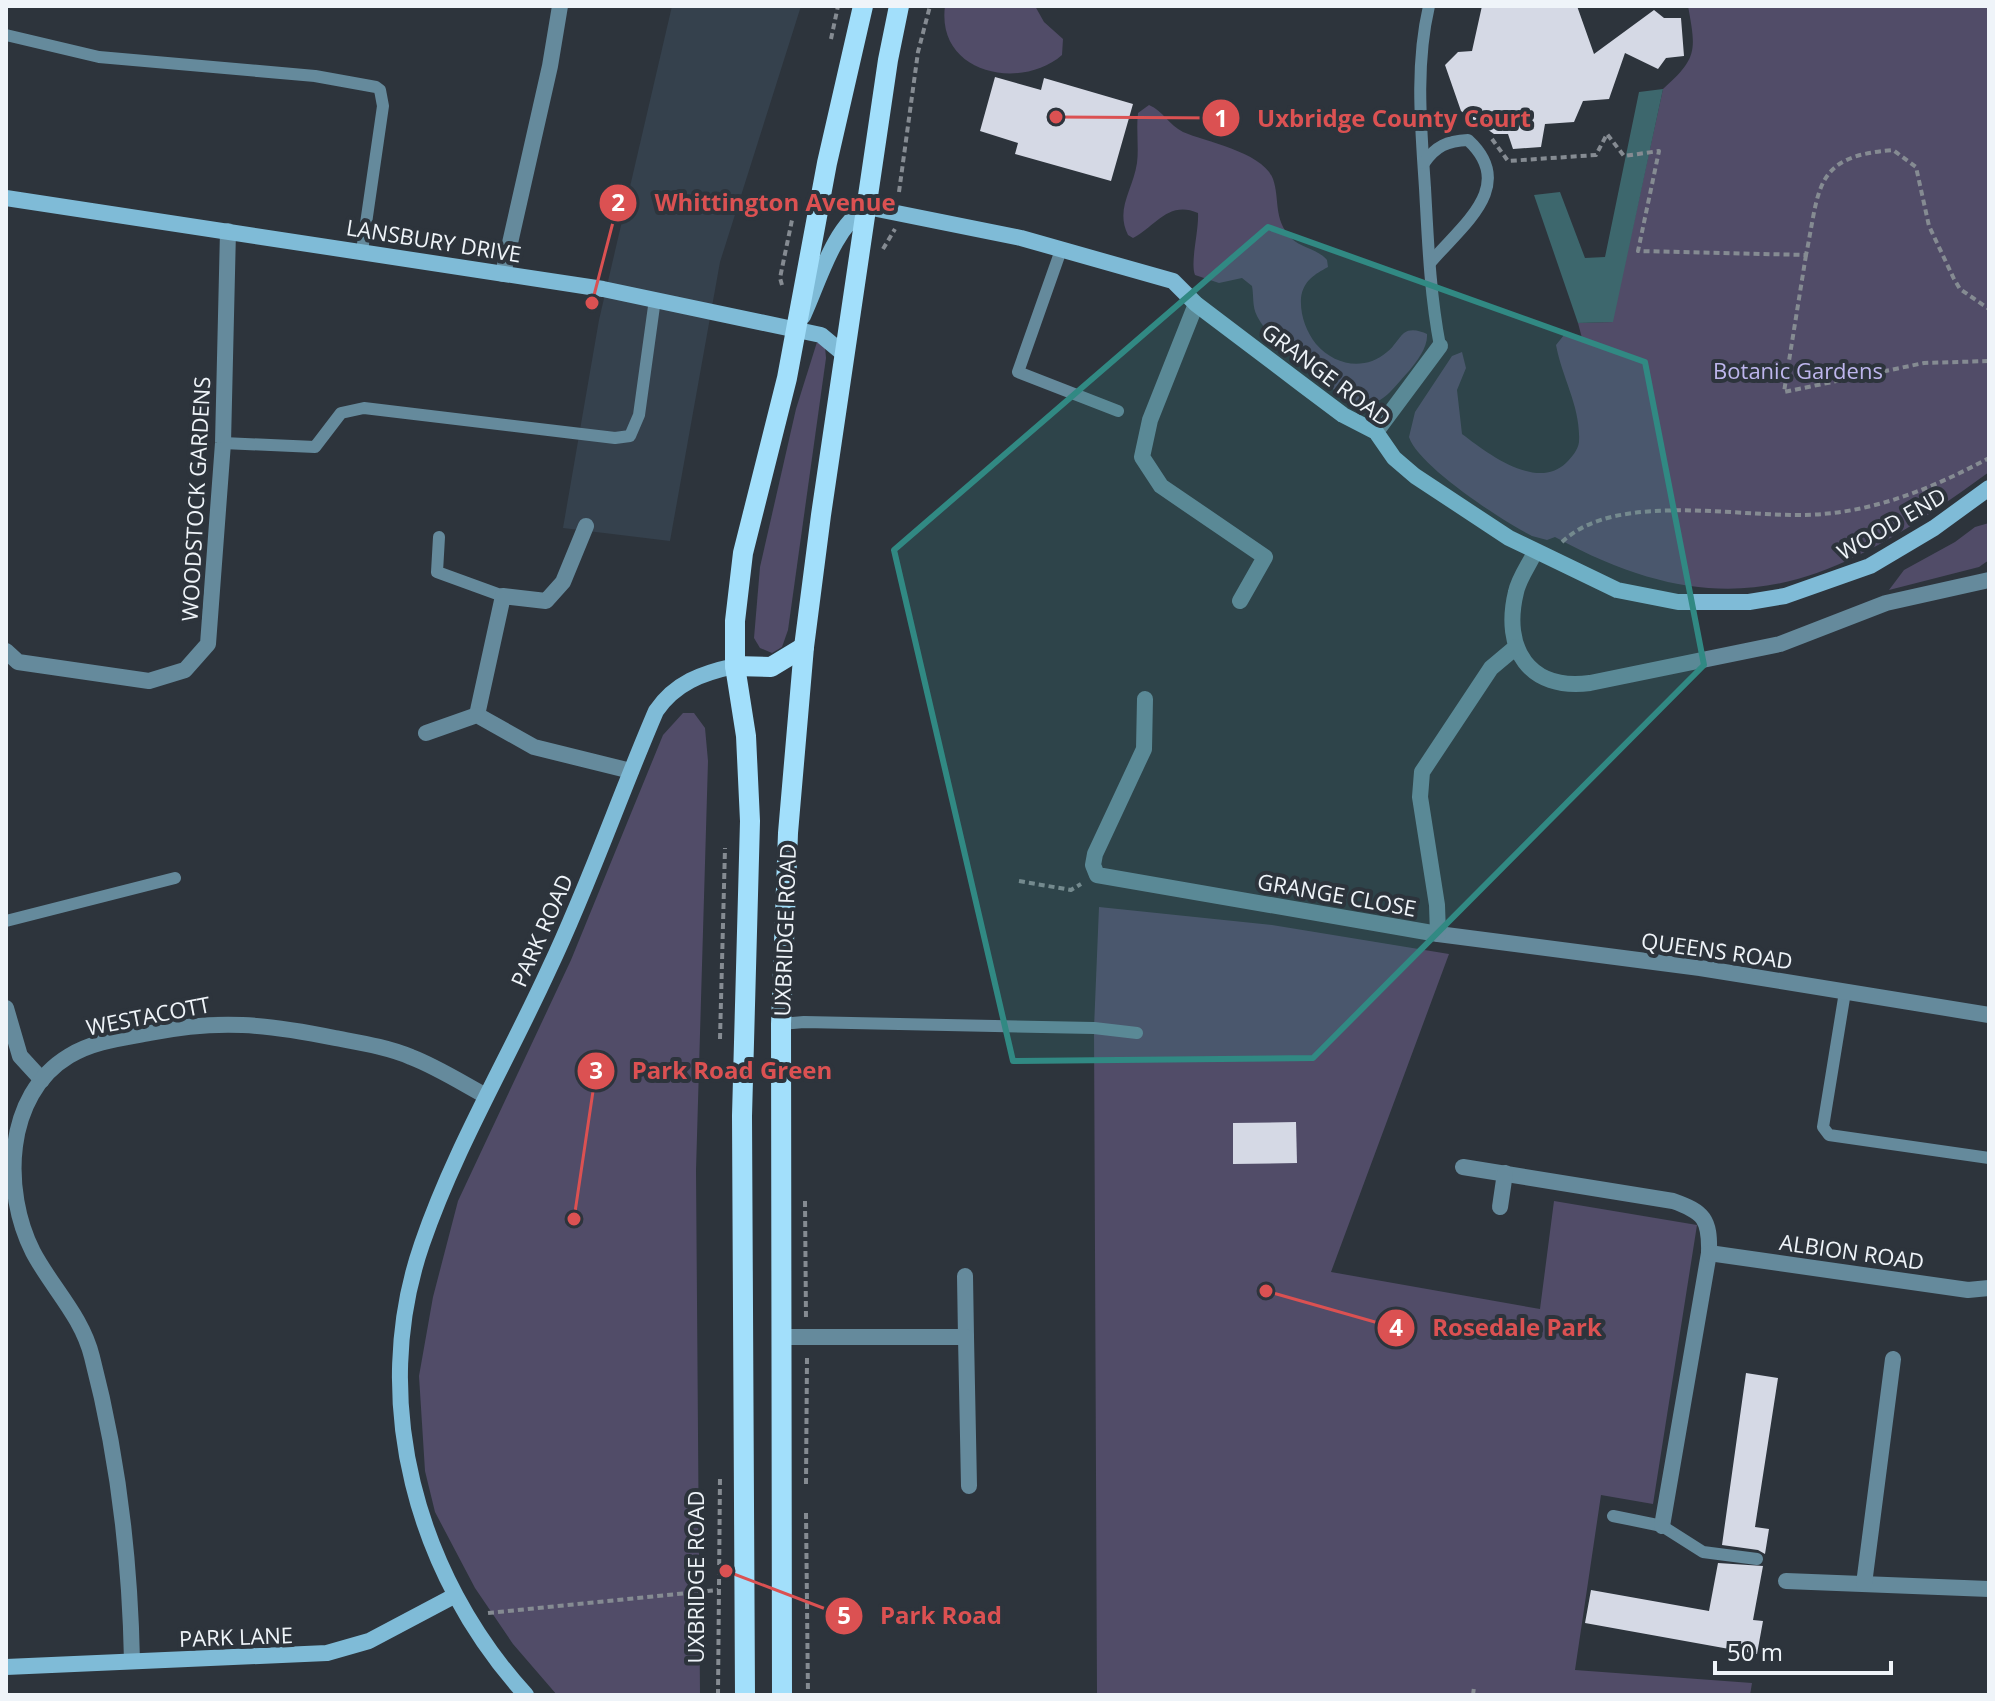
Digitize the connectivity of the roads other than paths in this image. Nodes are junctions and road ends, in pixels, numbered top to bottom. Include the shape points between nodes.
1 (560, 6) edge
2 (863, 6) edge
3 (899, 6) edge
4 (1429, 6) edge
5 (6, 35) edge
6 (1424, 163) junction
7 (6, 198) edge
8 (867, 207) junction
9 (228, 231) junction
10 (1061, 250) junction
11 (362, 251) junction
12 (1430, 263) junction
13 (503, 274) junction
14 (655, 299) junction
15 (1196, 304) junction
16 (798, 328) junction
17 (1440, 346) joint
18 (845, 355) junction
19 (1118, 411) dead end
20 (1376, 432) junction
21 (223, 443) junction
22 (1989, 488) edge
23 (586, 526) dead end
24 (439, 537) dead end
25 (1540, 554) junction
26 (1989, 580) edge
27 (503, 596) junction
28 (1240, 601) dead end
29 (804, 647) junction
30 (1516, 647) junction
31 (6, 651) edge
32 (735, 666) junction
33 (1145, 699) dead end
34 (477, 715) junction
35 (426, 733) dead end
36 (631, 771) junction
37 (175, 878) dead end
38 (6, 921) edge
39 (1438, 934) junction
40 (1845, 992) junction
41 (6, 1008) edge
42 (1989, 1015) edge
43 (781, 1024) junction
44 (1137, 1033) dead end
45 (42, 1080) junction
46 (486, 1096) junction
47 (1989, 1158) edge
48 (1463, 1167) dead end
49 (1505, 1173) junction
50 (1500, 1207) dead end
51 (1709, 1253) junction
52 (965, 1276) dead end
53 (1989, 1288) edge
54 (782, 1337) junction
55 (966, 1337) junction
56 (1893, 1359) dead end
57 (969, 1486) dead end
58 (1613, 1516) dead end
59 (1662, 1526) junction
60 (1757, 1559) dead end
61 (1786, 1581) dead end
62 (1864, 1584) junction
63 (1989, 1589) edge
64 (454, 1596) junction
65 (132, 1661) junction
66 (6, 1667) edge
67 (526, 1695) edge
68 (745, 1695) edge
69 (782, 1695) edge

1 - 13 street
2 - 16 main road, UXBRIDGE ROAD via 827,163
3 - 8 main road, UXBRIDGE ROAD
4 - 6 lane via 1420,55
5 - 11 lane via 99,57 315,76 376,87 383,106
6 - 12 lane
6 - 12 lane via 1434,149 1468,140 1490,170 1489,188
7 - 9 street, LANSBURY DRIVE
8 - 10 street, GRANGE ROAD
8 - 16 street via 836,245
8 - 18 main road, UXBRIDGE ROAD
9 - 11 street, LANSBURY DRIVE
9 - 21 street, WOODSTOCK GARDENS
10 - 15 street, GRANGE ROAD via 1173,281
10 - 19 lane via 1018,372
11 - 13 street, LANSBURY DRIVE
12 - 17 lane
13 - 14 street, LANSBURY DRIVE
14 - 16 street, LANSBURY DRIVE
14 - 21 lane via 639,415 630,436 364,408 341,413 315,447
15 - 20 street, GRANGE ROAD via 1343,415
15 - 28 street via 1150,420 1142,457 1161,486 1265,557
16 - 18 street, LANSBURY DRIVE via 831,340
16 - 32 main road, UXBRIDGE ROAD via 743,553
17 - 20 street
18 - 29 main road, UXBRIDGE ROAD
20 - 25 street, GRANGE ROAD via 1415,476
21 - 31 street, WOODSTOCK GARDENS via 208,644 185,670 149,681 18,662
22 - 25 street, WOOD END via 1870,566 1823,585 1749,602 1678,602 1617,590
23 - 27 street via 555,593 539,602
24 - 27 lane via 437,572
25 - 30 street via 1516,588
26 - 30 street via 1886,603 1780,644 1590,683 1546,682
27 - 34 street
29 - 32 main road via 771,667
29 - 43 main road, UXBRIDGE ROAD via 788,833
30 - 39 street, GRANGE CLOSE via 1491,668 1422,772 1420,797
32 - 36 street, PARK ROAD via 708,672 667,695
32 - 68 main road, UXBRIDGE ROAD via 746,736 750,821 742,1116
33 - 39 street, GRANGE CLOSE via 1144,749 1095,854 1097,875
34 - 35 street
34 - 36 street via 534,747
36 - 46 street, PARK ROAD via 550,969
37 - 38 lane
39 - 40 street, QUEENS ROAD
40 - 42 street, QUEENS ROAD
40 - 47 lane via 1823,1127 1829,1135
41 - 45 street via 20,1056
43 - 44 lane via 1079,1027
43 - 54 main road, UXBRIDGE ROAD
45 - 46 street, WESTACOTT via 67,1057 96,1044 193,1025 241,1023 394,1051
45 - 65 street, WESTACOTT via 17,1138 16,1195 32,1250 74,1314 92,1353 129,1554
46 - 64 street, PARK ROAD via 420,1247 400,1379 411,1480
48 - 49 street
49 - 50 street
49 - 51 street via 1696,1209 1710,1228
51 - 53 street, ALBION ROAD via 1968,1290
51 - 59 street
52 - 55 street
54 - 55 street
54 - 69 main road, UXBRIDGE ROAD
55 - 57 street
56 - 62 street
58 - 59 lane
59 - 60 lane via 1703,1552
61 - 62 street
62 - 63 street
64 - 65 street, PARK LANE via 369,1641 327,1653
64 - 67 street, PARK ROAD
65 - 66 street, PARK LANE

